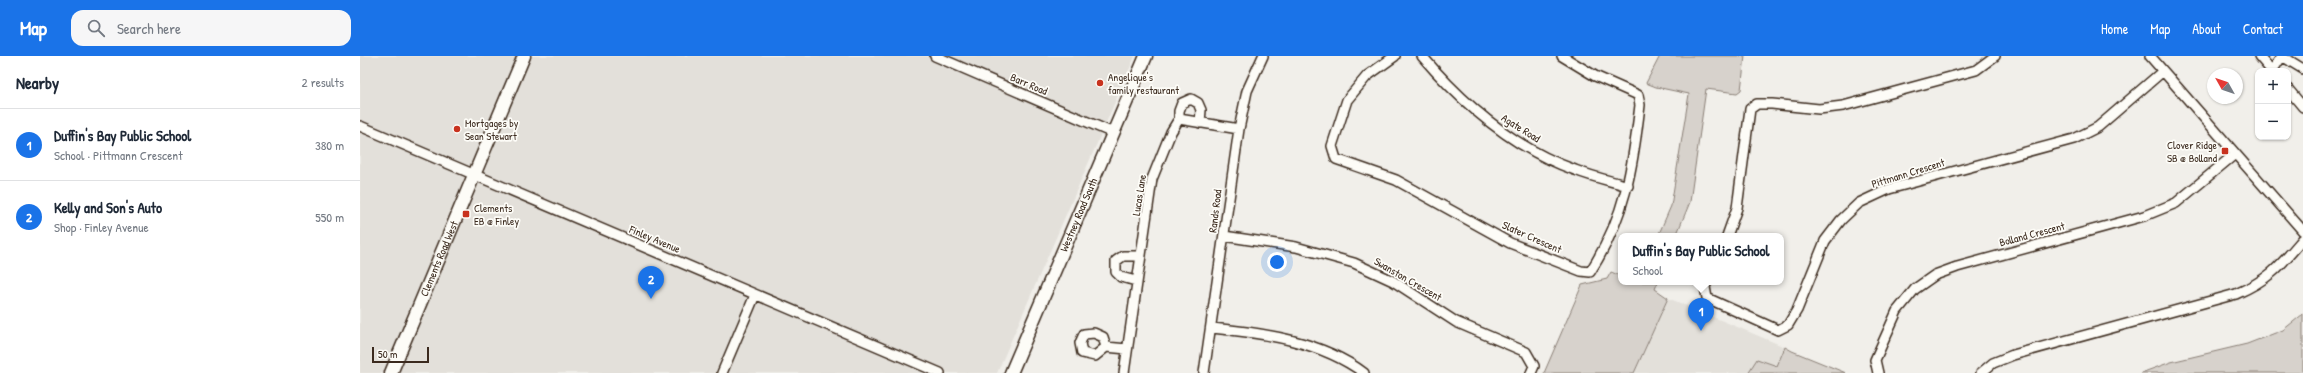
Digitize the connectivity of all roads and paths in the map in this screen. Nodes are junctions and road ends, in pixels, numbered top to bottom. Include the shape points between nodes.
1 (524, 56) edge
2 (935, 56) edge
3 (1146, 56) edge
4 (1263, 56) edge
5 (1395, 56) edge
6 (1422, 56) edge
7 (1562, 56) edge
8 (1995, 56) edge
9 (2150, 56) edge
10 (2259, 56) edge
11 (2282, 56) edge
12 (2269, 68) edge
13 (2273, 68) edge
14 (2303, 69) edge
15 (2162, 71) junction
16 (2291, 93) edge
17 (2303, 107) edge
18 (1179, 119) junction
19 (1200, 123) junction
20 (360, 126) edge
21 (1239, 129) junction
22 (1113, 133) junction
23 (2235, 154) junction
24 (474, 174) junction
25 (1628, 186) junction
26 (2303, 231) edge
27 (1728, 233) edge
28 (1224, 236) junction
29 (2303, 239) edge
30 (1141, 256) junction
31 (1136, 281) junction
32 (1706, 285) edge
33 (755, 295) junction
34 (1212, 328) junction
35 (1106, 347) dead end
36 (1126, 349) junction
37 (391, 373) edge
38 (722, 373) edge
39 (940, 373) edge
40 (1011, 373) edge
41 (1124, 373) edge
42 (1204, 373) edge
43 (1364, 373) edge
44 (1531, 373) edge
45 (1878, 373) edge
46 (1981, 373) edge

1 - 24 main road, Clements Road West
2 - 22 street, Barr Road
3 - 22 main road, Westney Road South
4 - 21 street, Rands Road via 1247,91
5 - 25 street, Slater Crescent via 1367,76 1347,100 1332,146 1336,159 1396,180 1510,243 1581,271 1590,272 1599,258
6 - 25 street, Agate Road via 1441,79 1473,109 1503,132 1574,170
7 - 25 street, Slater Crescent via 1594,76 1638,95 1640,105
8 - 27 street via 1976,70 1843,106 1818,109 1772,104 1754,105 1750,109 1737,208
9 - 15 street
10 - 12 street
11 - 13 street
11 - 14 street
15 - 23 street
15 - 32 street, Pittmann Crescent via 2098,127 2074,139 1890,189 1859,203 1841,220 1825,241 1797,310 1788,325 1778,330 1707,298
16 - 17 street
18 - 19 street
18 - 19 street, Lucas Lane via 1182,103 1190,99 1198,103 1201,110
18 - 30 street, Lucas Lane via 1152,179
19 - 21 street
20 - 24 street, Finley Avenue
21 - 28 street, Rands Road
22 - 40 main road, Westney Road South
23 - 26 street
23 - 45 street, Bolland Crescent via 2176,203 2150,214 1935,275 1915,289 1897,311 1875,360
24 - 33 street, Finley Avenue
24 - 37 main road, Clements Road West
28 - 34 street, Rands Road
28 - 44 street, Swanston Crescent via 1296,247 1354,262 1393,281 1456,322 1526,352 1534,366
29 - 46 street via 2276,270 2259,284 2236,294 2013,355 1993,363
30 - 31 street, Lucas Lane
30 - 31 street via 1123,256 1116,261 1116,272 1121,277
31 - 36 street, Lucas Lane
33 - 38 street
33 - 39 street, Finley Avenue
34 - 42 street, Rands Road
34 - 43 street via 1302,343 1353,365
35 - 36 street
36 - 41 street, Lucas Lane

